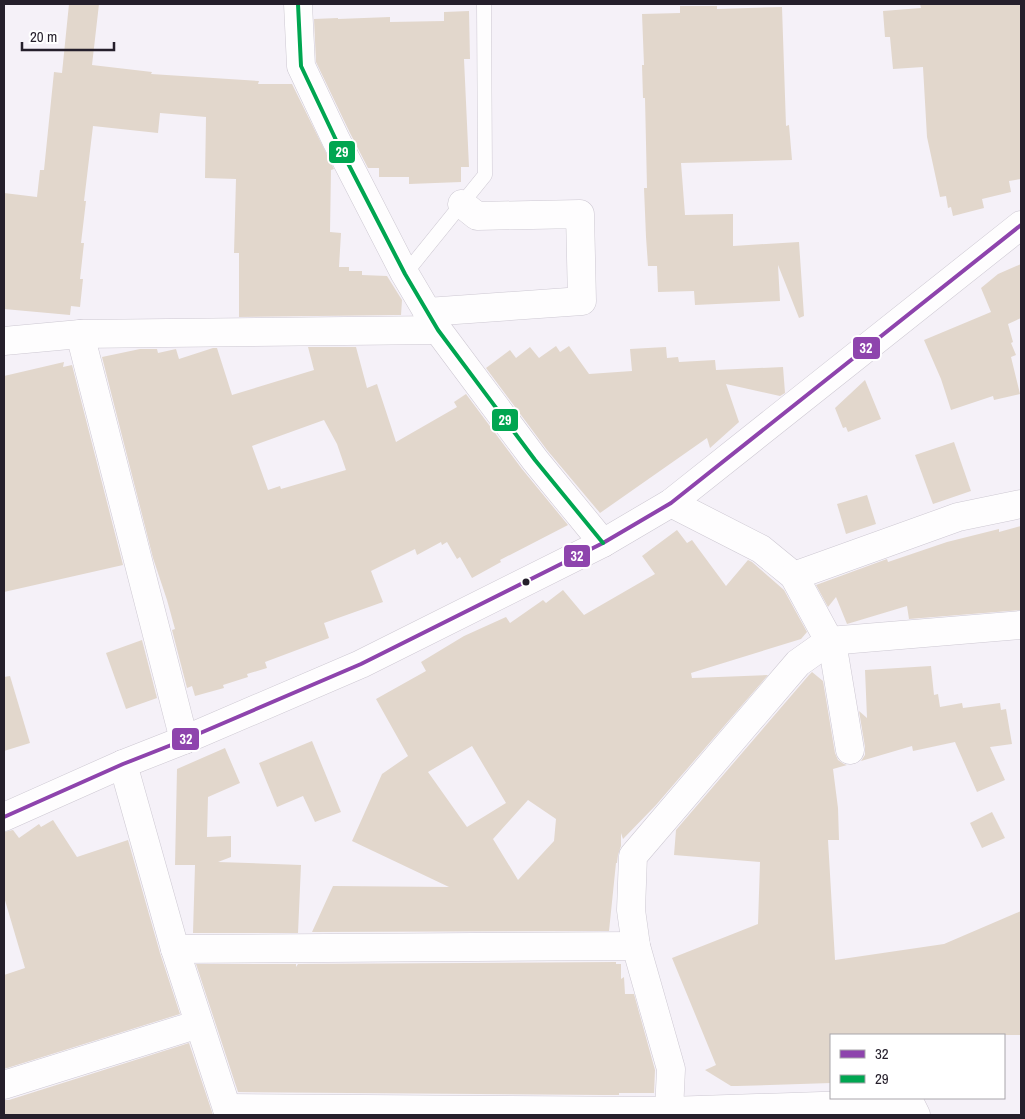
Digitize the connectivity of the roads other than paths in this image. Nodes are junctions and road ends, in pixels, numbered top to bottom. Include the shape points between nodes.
1 (298, 4) edge
2 (484, 4) edge
3 (462, 204) junction
4 (1021, 225) edge
5 (405, 274) junction
6 (432, 321) junction
7 (80, 334) junction
8 (4, 341) edge
9 (671, 503) junction
10 (1021, 504) edge
11 (602, 542) junction
12 (794, 576) junction
13 (1021, 625) edge
14 (829, 641) junction
15 (184, 740) junction
16 (850, 750) dead end
17 (123, 764) junction
18 (4, 817) edge
19 (636, 946) junction
20 (175, 949) junction
21 (200, 1024) junction
22 (4, 1085) edge
23 (669, 1111) junction
24 (228, 1112) edge
25 (916, 1115) edge

1 - 5 street via 302,66
2 - 3 lane via 486,174
3 - 5 lane
3 - 6 street via 476,216 580,214 582,300
4 - 9 street
5 - 6 street
6 - 7 street
6 - 11 street via 535,460
7 - 8 street
7 - 15 street
9 - 11 street
9 - 12 street via 761,548
10 - 12 street via 958,517
11 - 15 street via 361,664
12 - 14 street
13 - 14 street
14 - 16 street via 833,648
14 - 19 street via 798,664 632,856 631,910
15 - 17 street
17 - 18 street
17 - 20 street
19 - 20 street
19 - 23 street via 671,1069
20 - 21 street
21 - 22 street
21 - 24 street
23 - 24 street
23 - 25 street via 910,1103

